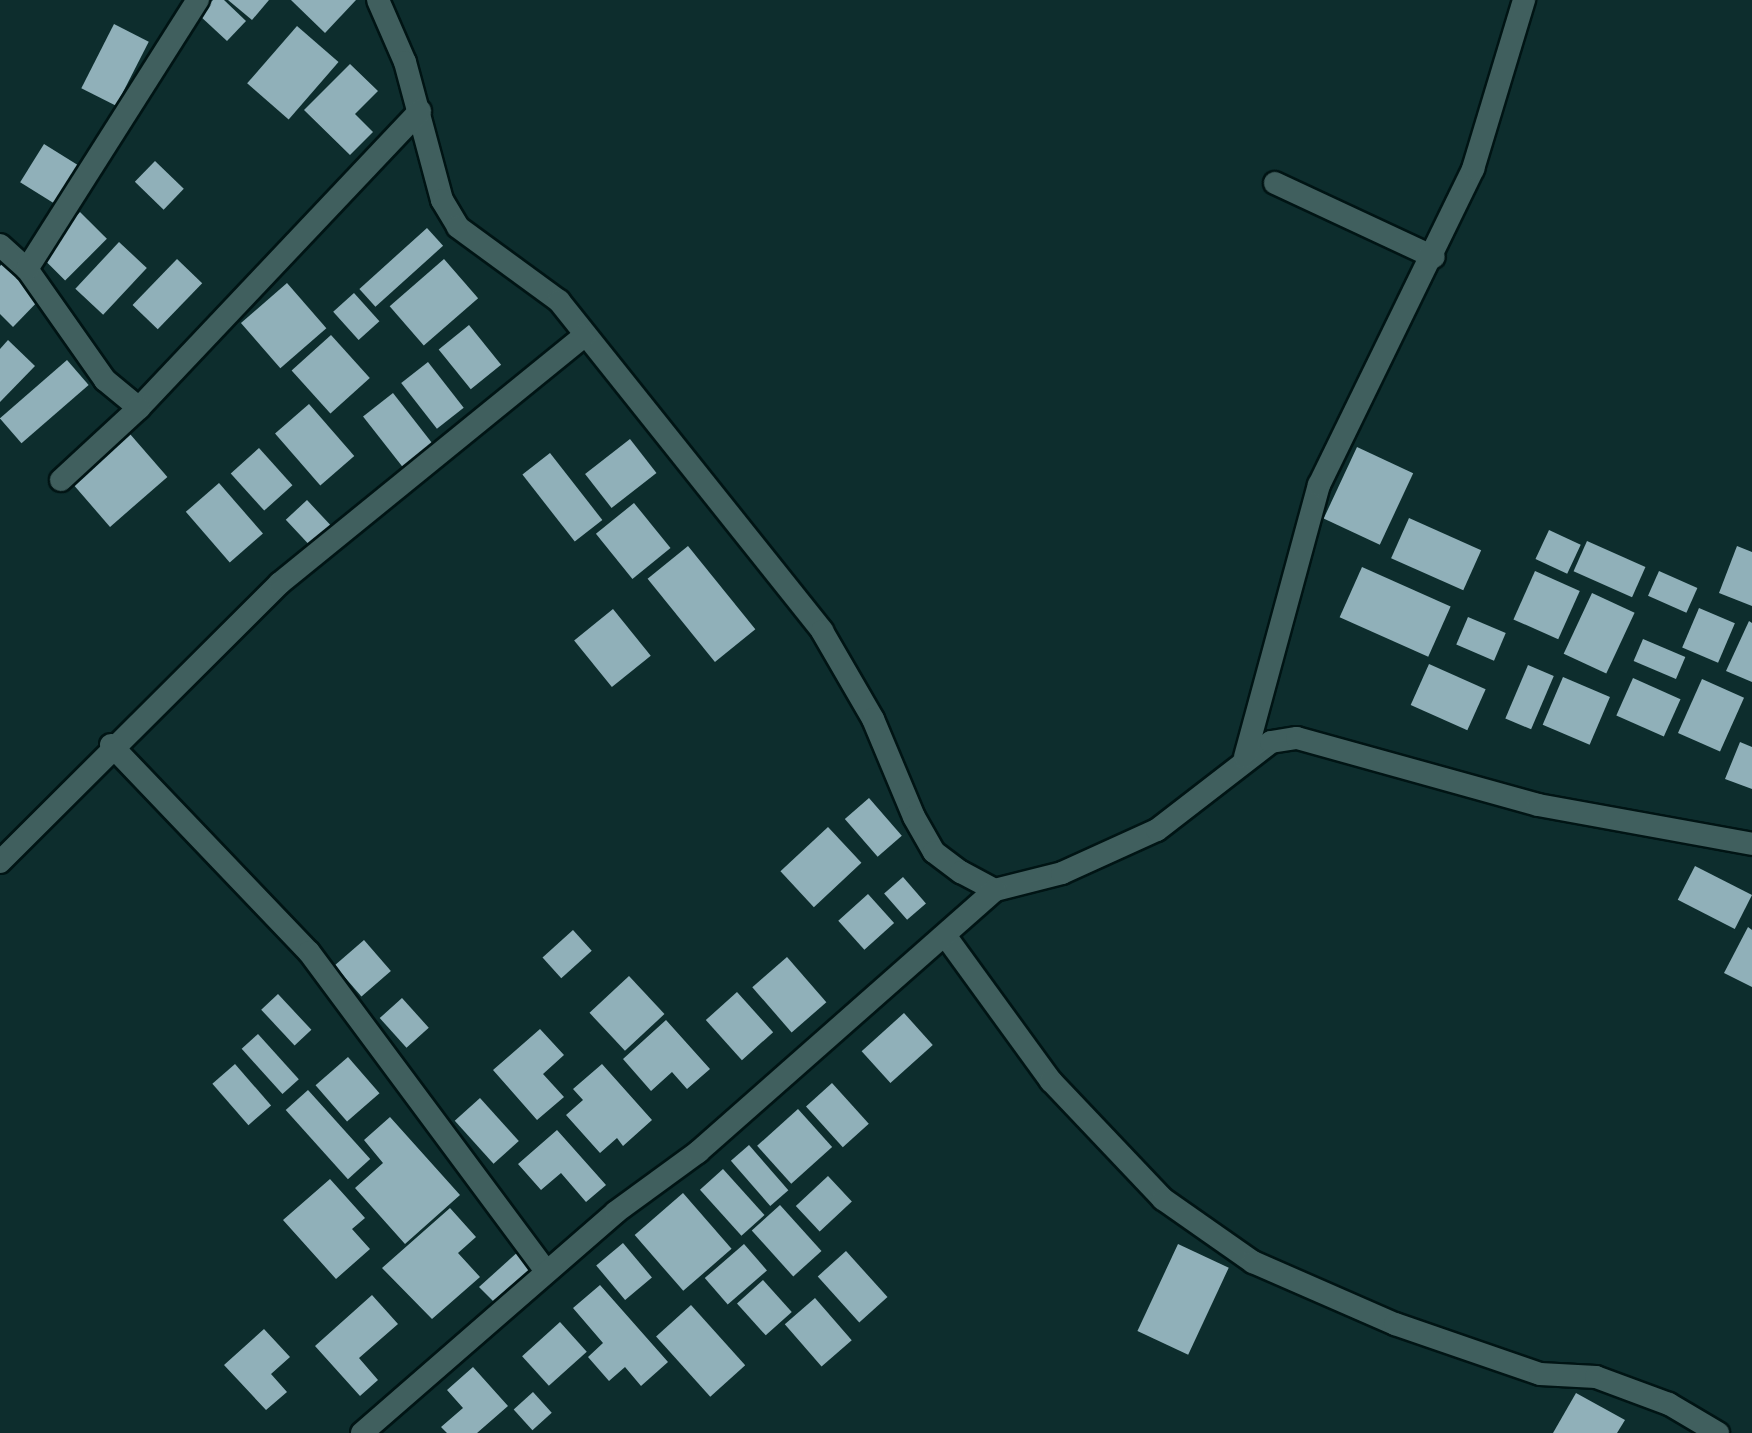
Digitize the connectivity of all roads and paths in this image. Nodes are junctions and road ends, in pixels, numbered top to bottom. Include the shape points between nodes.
1 (198, 0) edge
2 (378, 0) edge
3 (1524, 0) edge
4 (420, 111) junction
5 (1275, 183) dead end
6 (0, 245) edge
7 (1434, 257) junction
8 (27, 269) junction
9 (585, 335) junction
10 (139, 408) junction
11 (61, 480) dead end
12 (111, 745) junction
13 (1245, 757) junction
14 (1752, 844) edge
15 (0, 862) edge
16 (995, 890) junction
17 (947, 938) junction
18 (546, 1271) junction
19 (362, 1433) edge
20 (1718, 1433) edge

1 - 8 street
2 - 4 street
3 - 7 street via 1473,169
4 - 9 street via 442,200 458,227 559,301
4 - 10 street
5 - 7 street
6 - 8 street
7 - 13 street via 1319,485
8 - 10 street via 105,380
9 - 12 street via 280,583
9 - 16 street via 822,631 934,852
10 - 11 street
12 - 15 street
12 - 18 street via 309,952
13 - 14 street via 1297,738 1511,799
13 - 16 street via 1157,830 1062,873
16 - 17 street
17 - 18 street via 698,1152
17 - 20 street via 1051,1081 1163,1199 1253,1262 1395,1324 1540,1374 1596,1377 1669,1404
18 - 19 street

